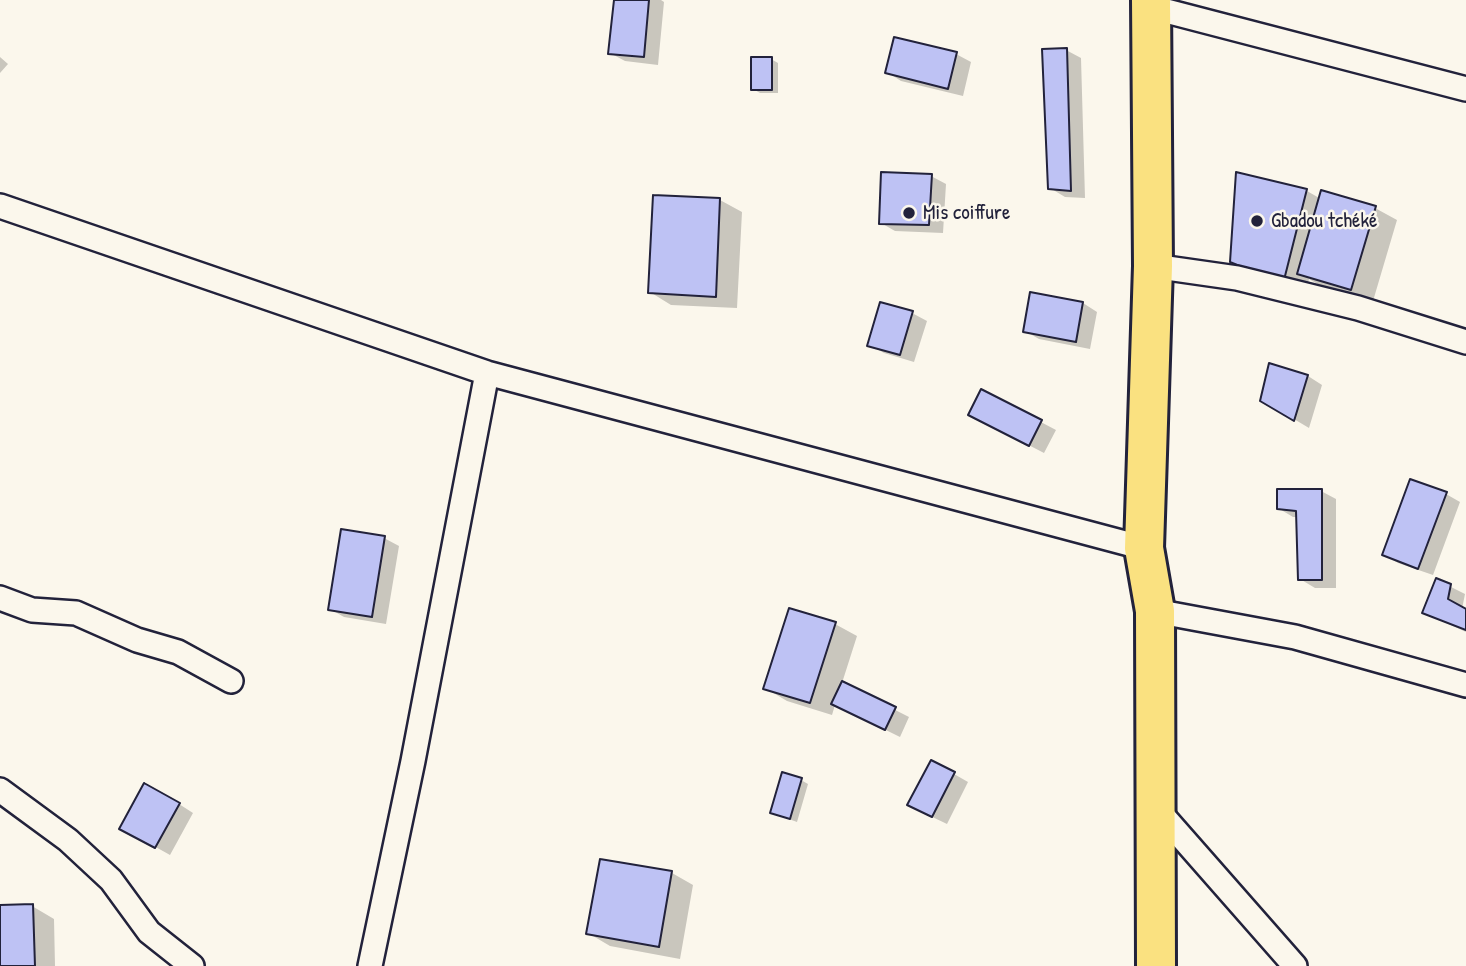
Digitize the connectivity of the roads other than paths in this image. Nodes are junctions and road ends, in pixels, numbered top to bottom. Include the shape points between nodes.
1 (1151, 4) edge
2 (1466, 89) edge
3 (0, 206) edge
4 (1153, 266) junction
5 (1466, 342) edge
6 (487, 373) junction
7 (1144, 548) junction
8 (0, 598) edge
9 (1155, 611) junction
10 (231, 681) dead end
11 (1466, 685) edge
12 (0, 790) edge
13 (1157, 810) junction
14 (192, 966) edge
15 (370, 966) edge
16 (1156, 966) edge
17 (1295, 966) edge

1 - 2 street
1 - 4 highway
3 - 6 street
4 - 5 street via 1237,278 1358,308
4 - 7 highway
6 - 7 street
6 - 15 street
7 - 9 highway
8 - 10 street via 32,610 76,613 178,652
9 - 11 street via 1295,636
9 - 13 highway
12 - 14 street via 103,872 149,932
13 - 16 highway
13 - 17 street

